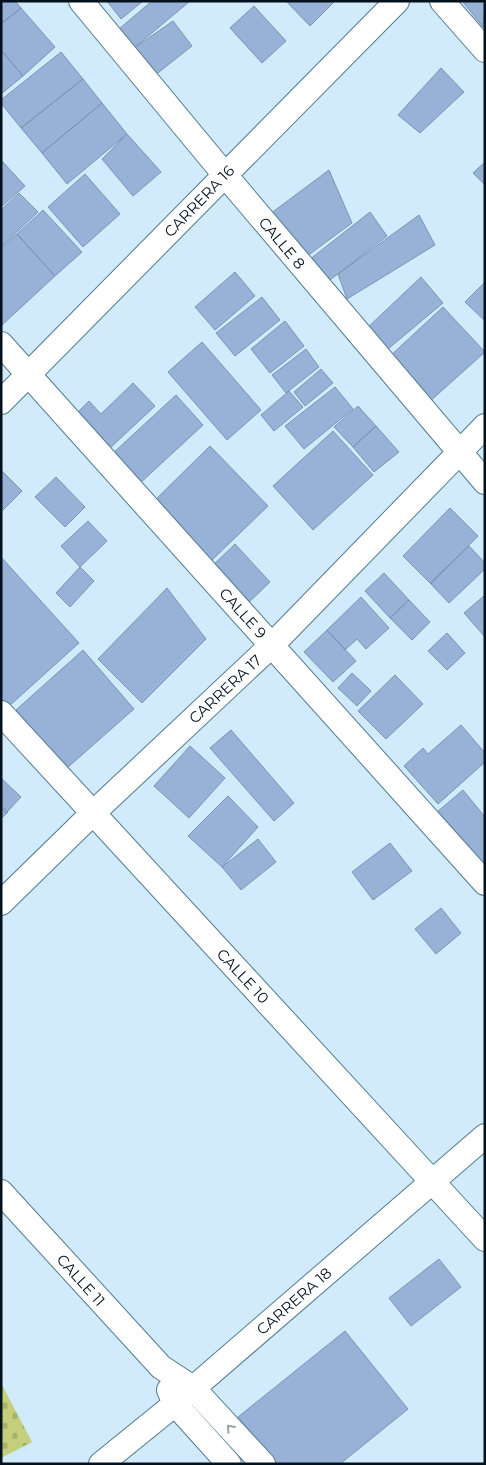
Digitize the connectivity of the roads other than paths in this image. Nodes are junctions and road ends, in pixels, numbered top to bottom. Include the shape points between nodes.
1 (81, 1) edge
2 (397, 1) edge
3 (442, 1) edge
4 (485, 50) edge
5 (225, 175) junction
6 (1, 344) edge
7 (28, 376) junction
8 (1, 402) edge
9 (485, 426) edge
10 (458, 452) junction
11 (485, 482) edge
12 (272, 646) junction
13 (1, 713) edge
14 (92, 814) junction
15 (485, 883) edge
16 (1, 903) edge
17 (485, 1136) edge
18 (433, 1181) junction
19 (1, 1192) edge
20 (485, 1239) edge
21 (161, 1367) junction
22 (193, 1388) junction
23 (175, 1404) junction
24 (100, 1464) edge
25 (229, 1464) edge
26 (263, 1464) edge

1 - 5 street, CALLE 8
2 - 5 street, CARRERA 16
3 - 4 street
5 - 7 street, CARRERA 16
5 - 10 street, CALLE 8
6 - 7 street, CALLE 9
7 - 8 street, CARRERA 16
7 - 12 street, CALLE 9
9 - 10 street, CARRERA 17
10 - 11 street, CALLE 8
10 - 12 street, CARRERA 17
12 - 14 street, CARRERA 17
12 - 15 street, CALLE 9
13 - 14 street, CALLE 10
14 - 16 street, CARRERA 17
14 - 18 street, CALLE 10
17 - 18 street, CARRERA 18
18 - 20 street, CALLE 10
18 - 22 street, CARRERA 18
19 - 21 street, CALLE 11
21 - 22 street, CALLE 11
21 - 23 street, CALLE 11
22 - 23 street, CARRERA 18
26 -> 22 street, CALLE 11
23 - 24 street, CARRERA 18
23 - 25 street, CALLE 11

